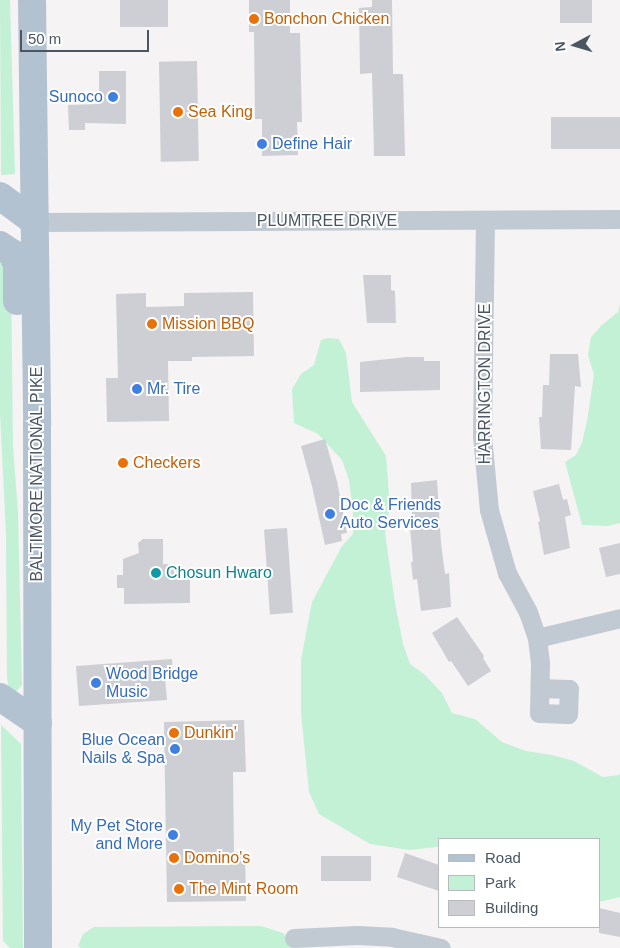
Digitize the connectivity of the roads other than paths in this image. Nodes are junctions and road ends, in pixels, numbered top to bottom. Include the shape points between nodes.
1 (32, 0) edge
2 (0, 196) edge
3 (620, 219) edge
4 (485, 220) junction
5 (35, 222) junction
6 (0, 245) edge
7 (38, 525) junction
8 (620, 618) edge
9 (537, 638) junction
10 (540, 688) dead end
11 (0, 697) edge
12 (38, 723) junction
13 (294, 938) dead end
14 (38, 948) edge
15 (441, 948) edge

1 - 5 main road, BALTIMORE NATIONAL PIKE
2 - 5 main road
3 - 4 street, PLUMTREE DRIVE
4 - 5 street, PLUMTREE DRIVE
4 - 9 street, HARRINGTON DRIVE via 482,436 489,510 507,573 528,612
5 - 7 main road, BALTIMORE NATIONAL PIKE
6 - 7 main road via 12,252 17,265 20,450
7 - 12 main road, BALTIMORE NATIONAL PIKE
8 - 9 street
9 - 10 street, HARRINGTON DRIVE
11 - 12 main road
12 - 14 main road, BALTIMORE NATIONAL PIKE
13 - 15 street via 392,937

